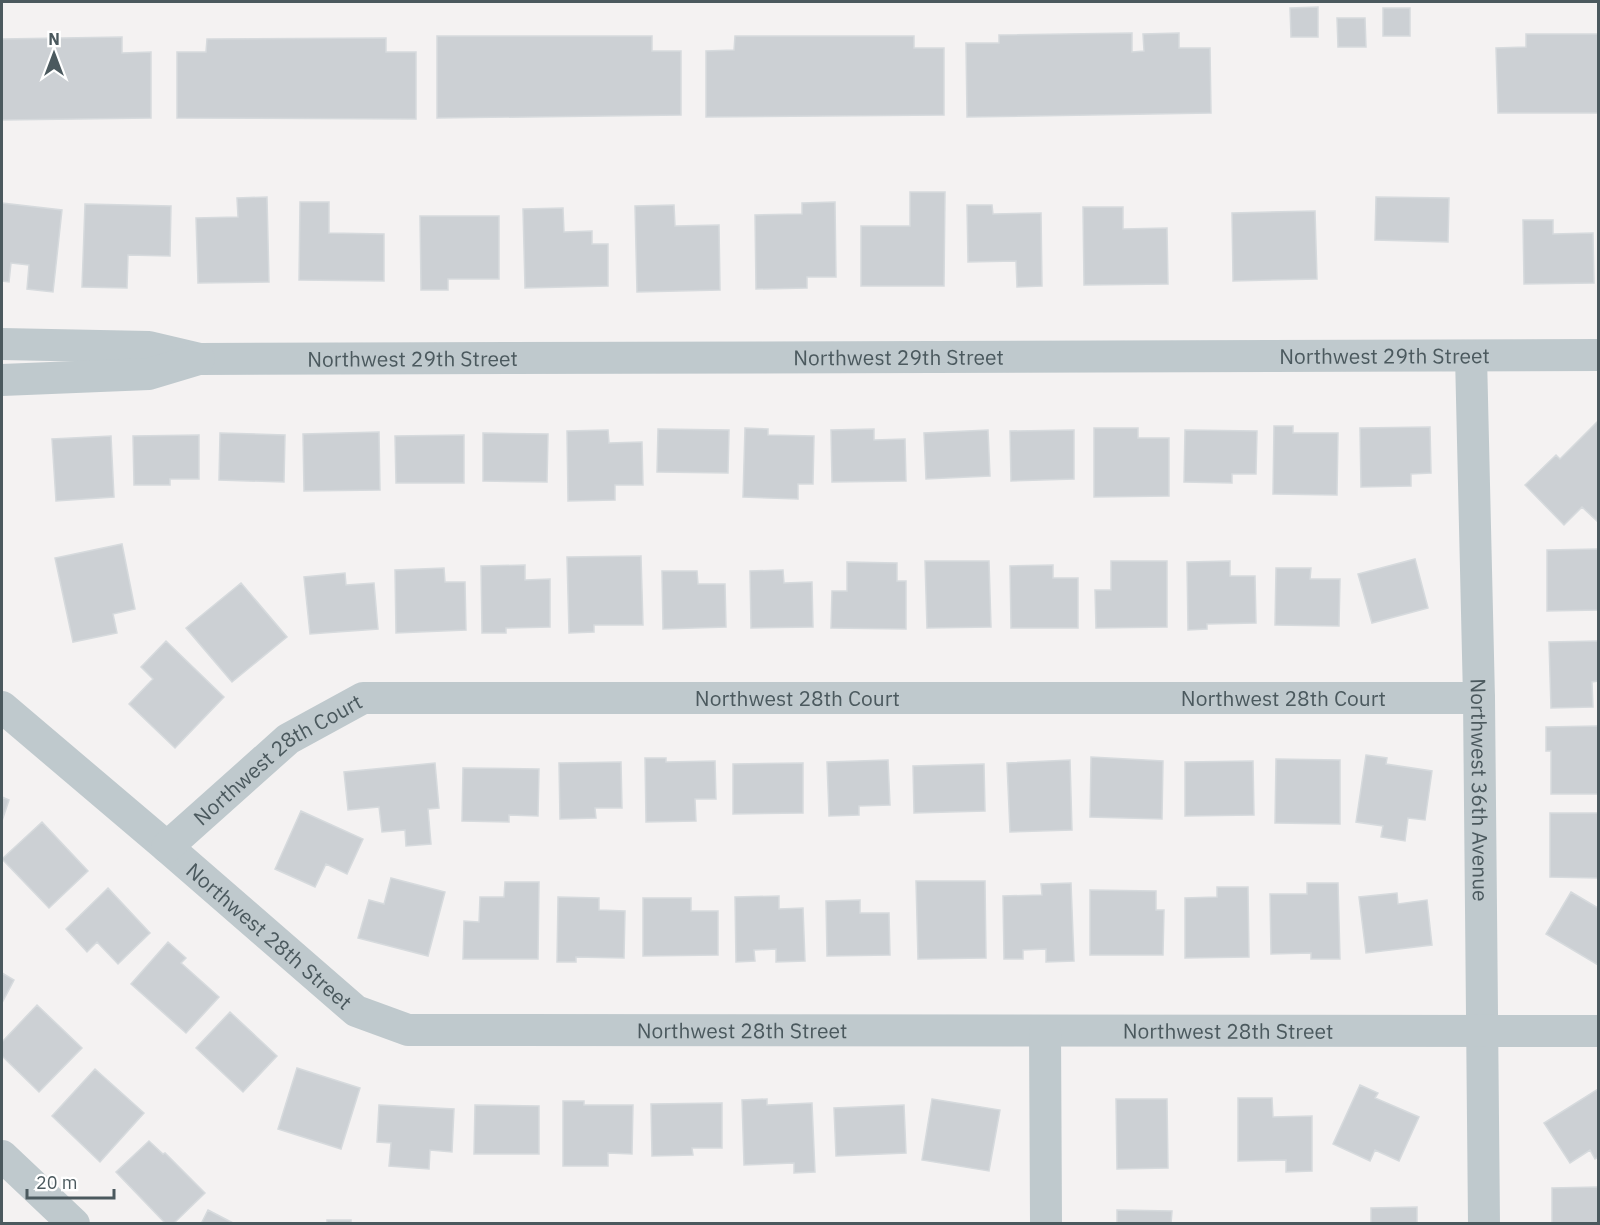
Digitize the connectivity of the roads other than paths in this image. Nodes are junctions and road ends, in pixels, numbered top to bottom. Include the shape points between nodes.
1 (2, 344) edge
2 (1599, 355) edge
3 (1471, 356) junction
4 (200, 358) junction
5 (2, 380) edge
6 (1479, 698) junction
7 (2, 707) edge
8 (167, 847) junction
9 (1045, 1031) junction
10 (1484, 1031) junction
11 (1599, 1031) edge
12 (2, 1156) edge
13 (74, 1224) edge
14 (1046, 1224) edge
15 (1484, 1224) edge

1 - 4 street, Northwest 29th Street via 149,347
2 - 3 street, Northwest 29th Street
3 - 4 street, Northwest 29th Street
3 - 6 street, Northwest 36th Avenue
4 - 5 street, Northwest 29th Street via 149,374
6 - 8 street, Northwest 28th Court via 363,698 288,739
6 - 10 street, Northwest 36th Avenue
7 - 8 street, Northwest 28th Street
8 - 9 street, Northwest 28th Street via 356,1011 408,1030
9 - 10 street, Northwest 28th Street
9 - 14 street
10 - 11 street, Northwest 28th Street
10 - 15 street, Northwest 36th Avenue
12 - 13 street

